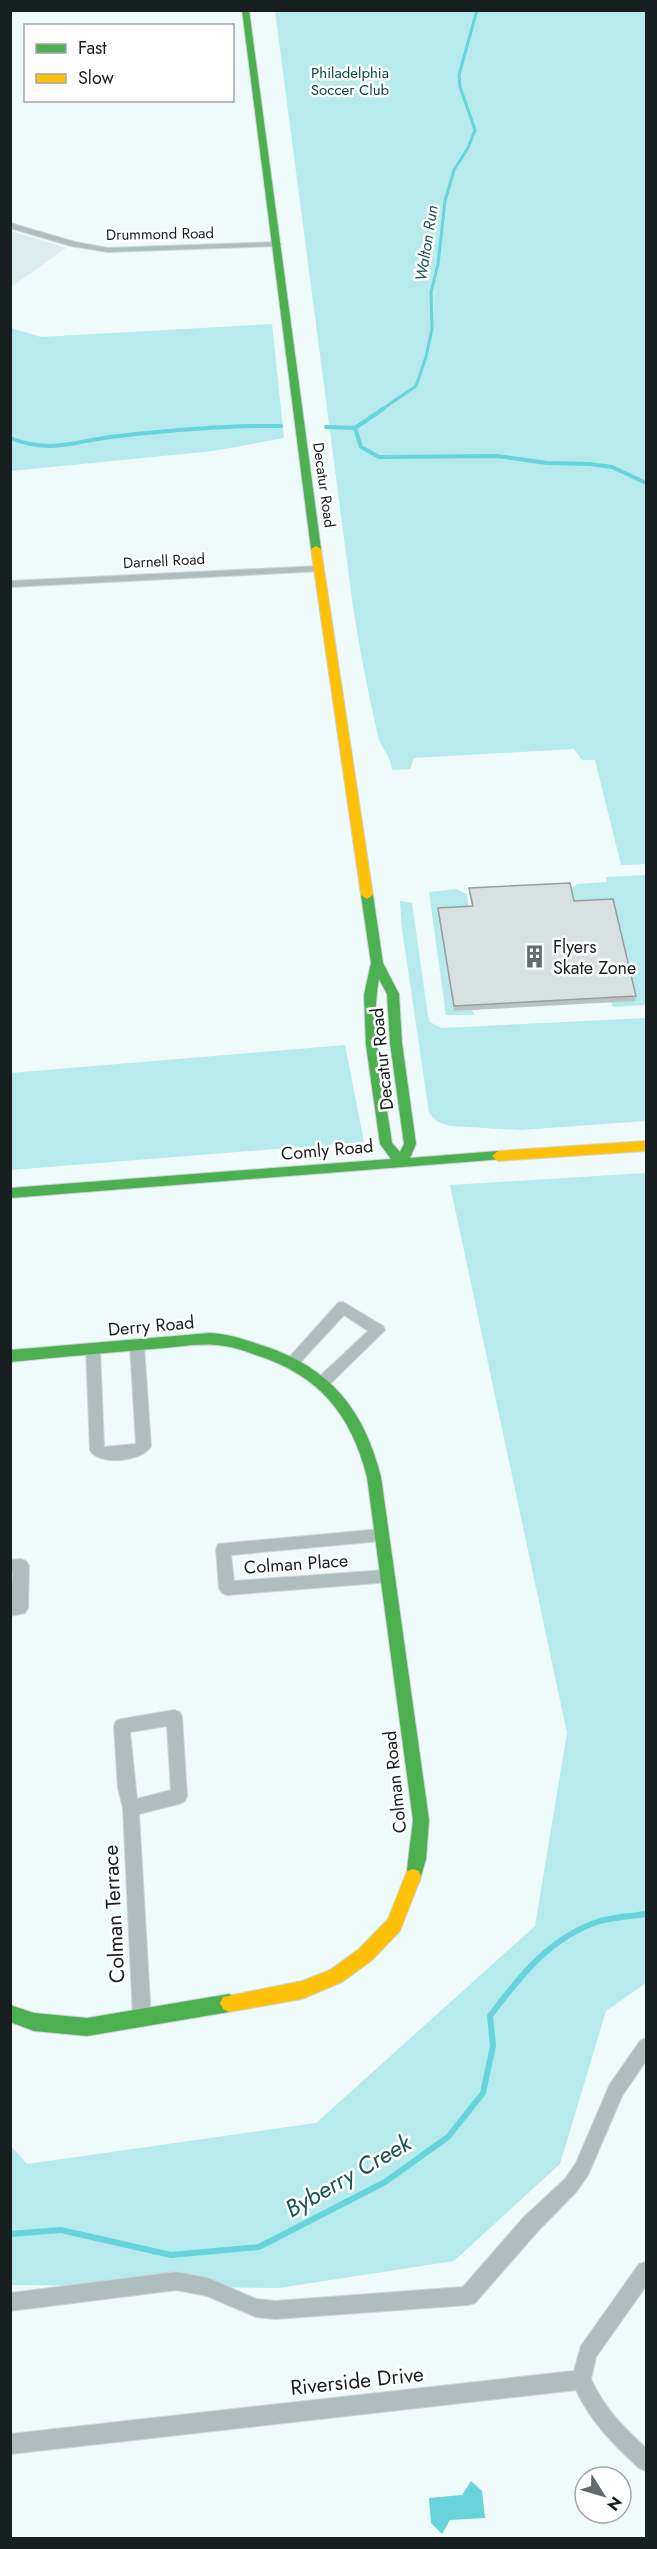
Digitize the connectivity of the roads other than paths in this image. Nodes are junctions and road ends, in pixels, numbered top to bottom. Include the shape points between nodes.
1 (245, 10) edge
2 (10, 225) edge
3 (277, 244) junction
4 (319, 569) junction
5 (10, 584) edge
6 (377, 963) junction
7 (646, 1146) edge
8 (401, 1162) junction
9 (10, 1193) edge
10 (138, 1346) junction
11 (93, 1349) junction
12 (10, 1356) edge
13 (292, 1362) junction
14 (324, 1381) junction
15 (381, 1535) junction
16 (10, 1567) edge
17 (386, 1577) junction
18 (10, 1609) edge
19 (131, 1808) junction
20 (10, 2013) edge
21 (142, 2018) junction
22 (646, 2047) edge
23 (646, 2271) edge
24 (10, 2302) edge
25 (581, 2380) junction
26 (10, 2444) edge
27 (646, 2461) edge

1 - 3 street, Decatur Road
2 - 3 street, Drummond Road via 108,250
3 - 4 street, Decatur Road
4 - 5 street, Darnell Road
4 - 6 street, Decatur Road
6 - 8 street, Decatur Road via 393,994 410,1144
6 - 8 street, Decatur Road via 370,995 372,1045 386,1144
7 - 8 street, Comly Road
8 - 9 street, Comly Road
10 - 11 street, Derry Road
10 - 11 street via 144,1446 104,1455 97,1449
10 - 13 street, Derry Road via 211,1339 245,1345
11 - 12 street, Derry Road
13 - 14 street, Colman Road
13 - 14 street via 343,1307 378,1330
14 - 15 street, Colman Road via 358,1424 368,1447
15 - 17 street, Colman Road
15 - 17 street, Colman Place via 223,1549 227,1588
16 - 18 street via 21,1566 20,1608
17 - 21 street, Colman Road via 421,1820 418,1859 394,1925 346,1969 302,1990
19 - 19 street, Colman Terrace via 179,1796 174,1718 122,1726
19 - 21 street, Colman Terrace
20 - 21 street, Colman Road via 34,2022 87,2027
22 - 24 street via 616,2090 582,2169 571,2185 468,2296 275,2310 256,2308 208,2287 176,2282
23 - 25 street via 588,2353
25 - 26 street, Riverside Drive
25 - 27 street via 603,2420

